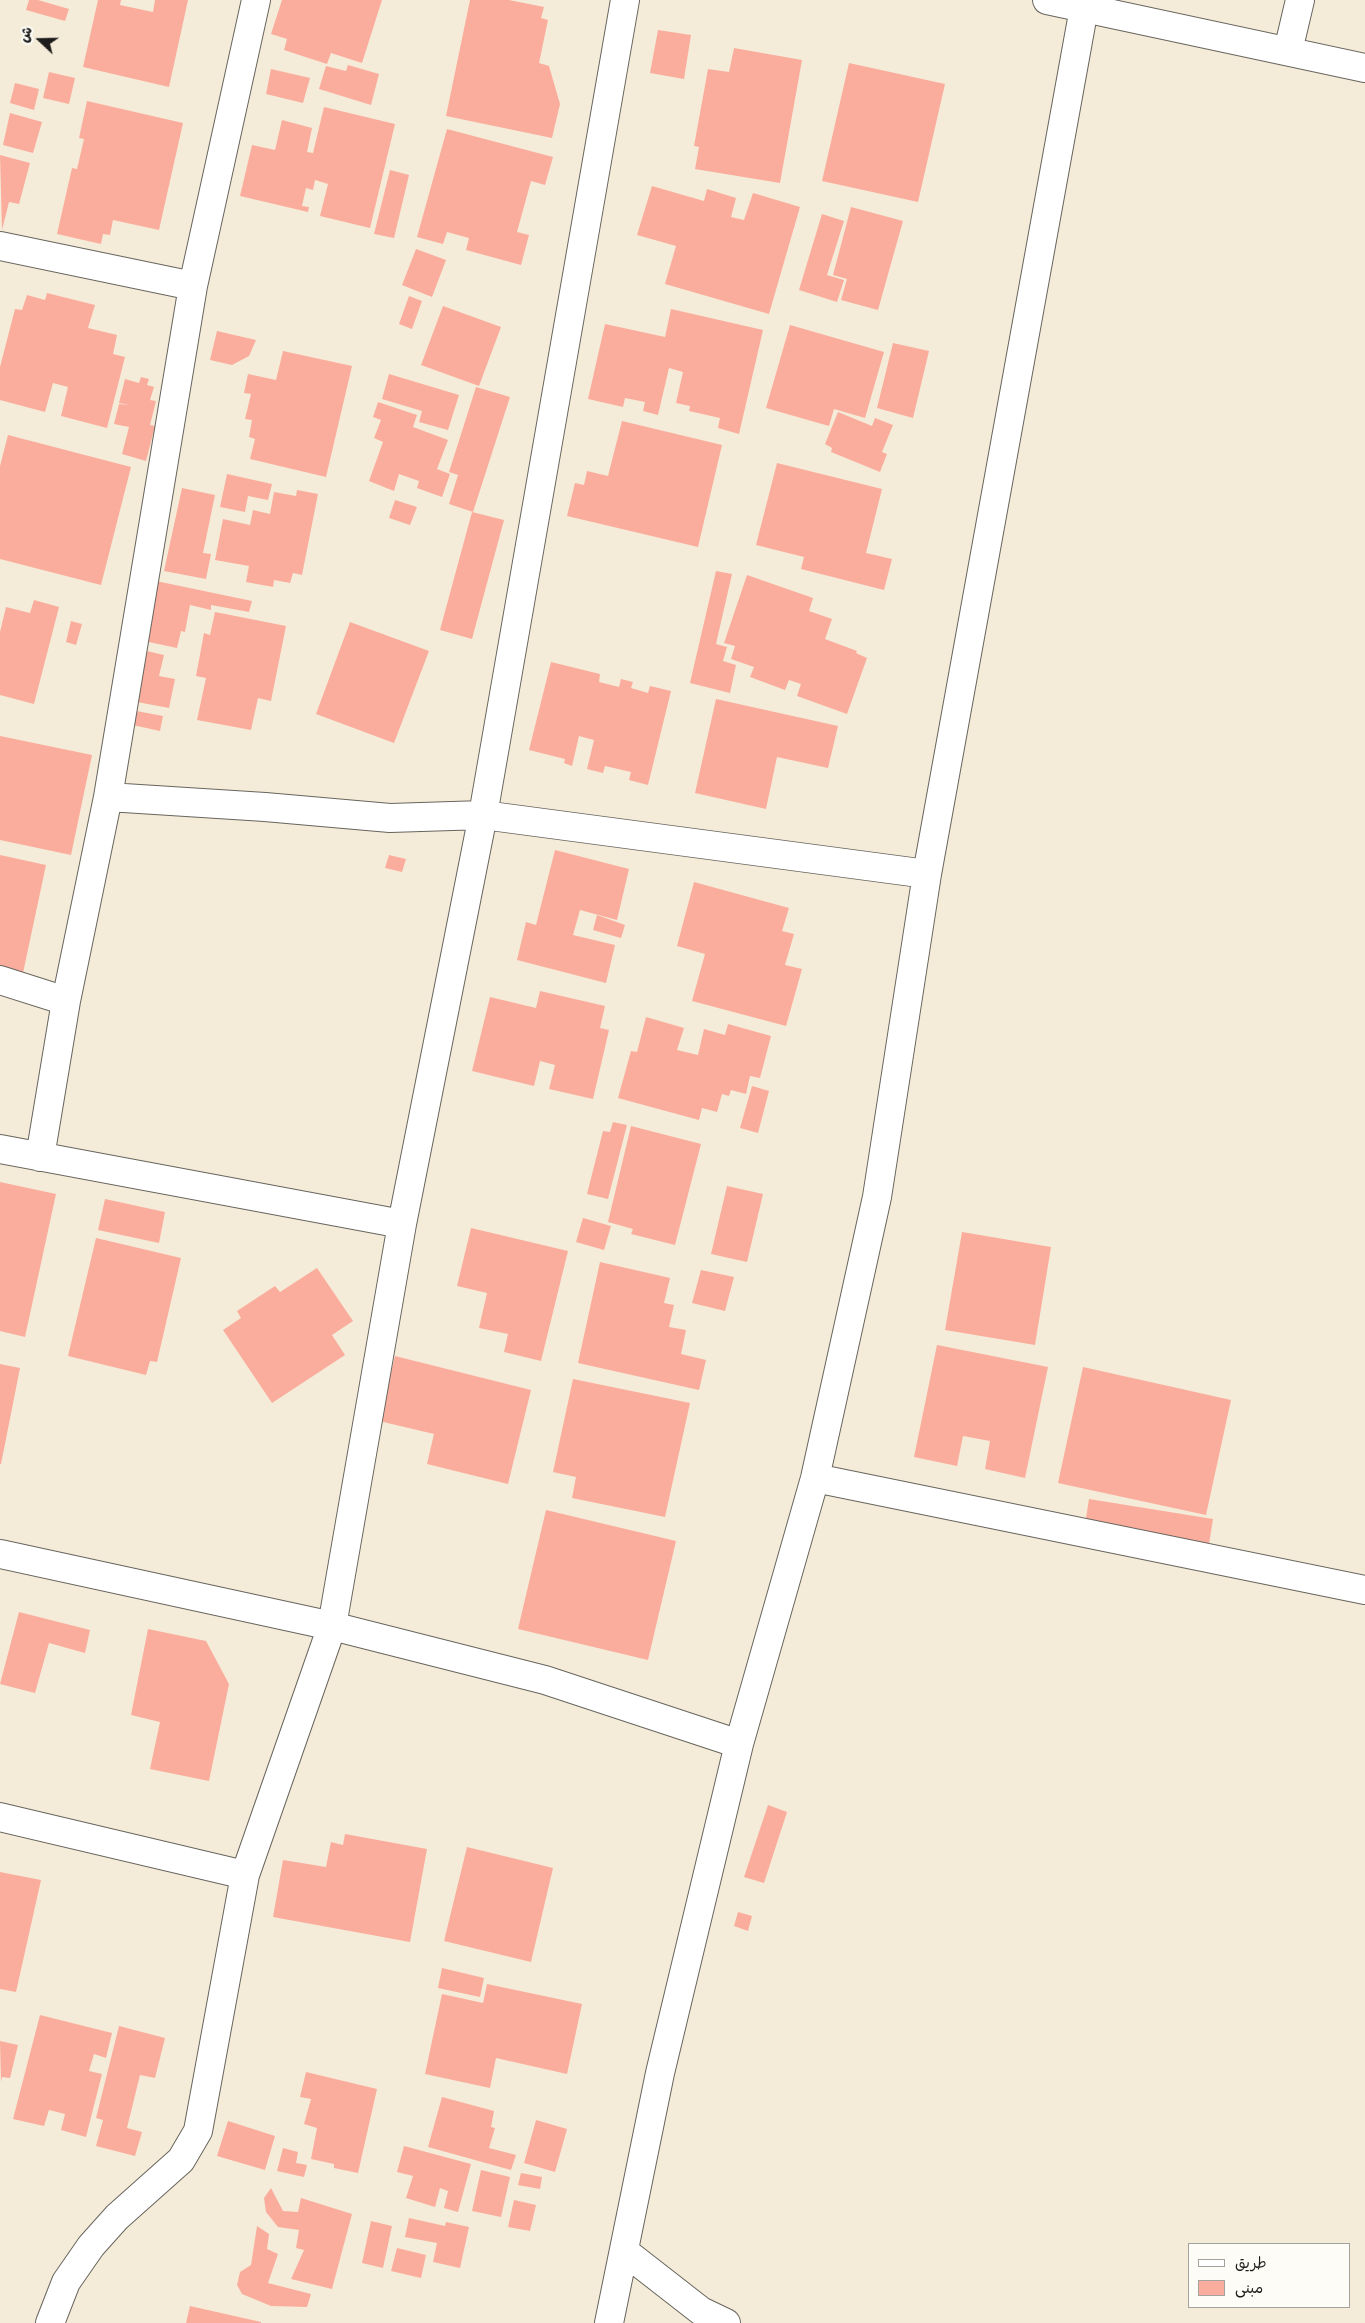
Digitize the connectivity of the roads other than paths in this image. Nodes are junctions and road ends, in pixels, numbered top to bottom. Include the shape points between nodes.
1 (256, 0) edge
2 (625, 0) edge
3 (1047, 0) edge
4 (1300, 0) edge
5 (1084, 8) junction
6 (1288, 51) junction
7 (1365, 68) edge
8 (0, 246) edge
9 (193, 286) junction
10 (108, 797) junction
11 (483, 815) junction
12 (927, 874) junction
13 (0, 980) edge
14 (66, 1001) junction
15 (0, 1149) edge
16 (40, 1157) junction
17 (402, 1224) junction
18 (815, 1478) junction
19 (0, 1554) edge
20 (1365, 1590) edge
21 (332, 1626) junction
22 (739, 1744) junction
23 (0, 1817) edge
24 (245, 1875) junction
25 (624, 2251) junction
26 (50, 2323) edge
27 (609, 2323) edge
28 (726, 2323) edge

1 - 9 street
2 - 11 street
3 - 5 street
4 - 6 street
5 - 6 street
5 - 12 street
6 - 7 street
8 - 9 street
9 - 10 street
10 - 11 street via 390,818
10 - 14 street
11 - 12 street
11 - 17 street
12 - 18 street via 876,1197
13 - 14 street
14 - 16 street
15 - 16 street
16 - 17 street
17 - 21 street
18 - 20 street
18 - 22 street
19 - 21 street
21 - 22 street via 545,1680
21 - 24 street
22 - 25 street via 660,2073
23 - 24 street
24 - 26 street via 198,2131 181,2160 117,2216 91,2246 66,2282
25 - 27 street
25 - 28 street via 701,2311

